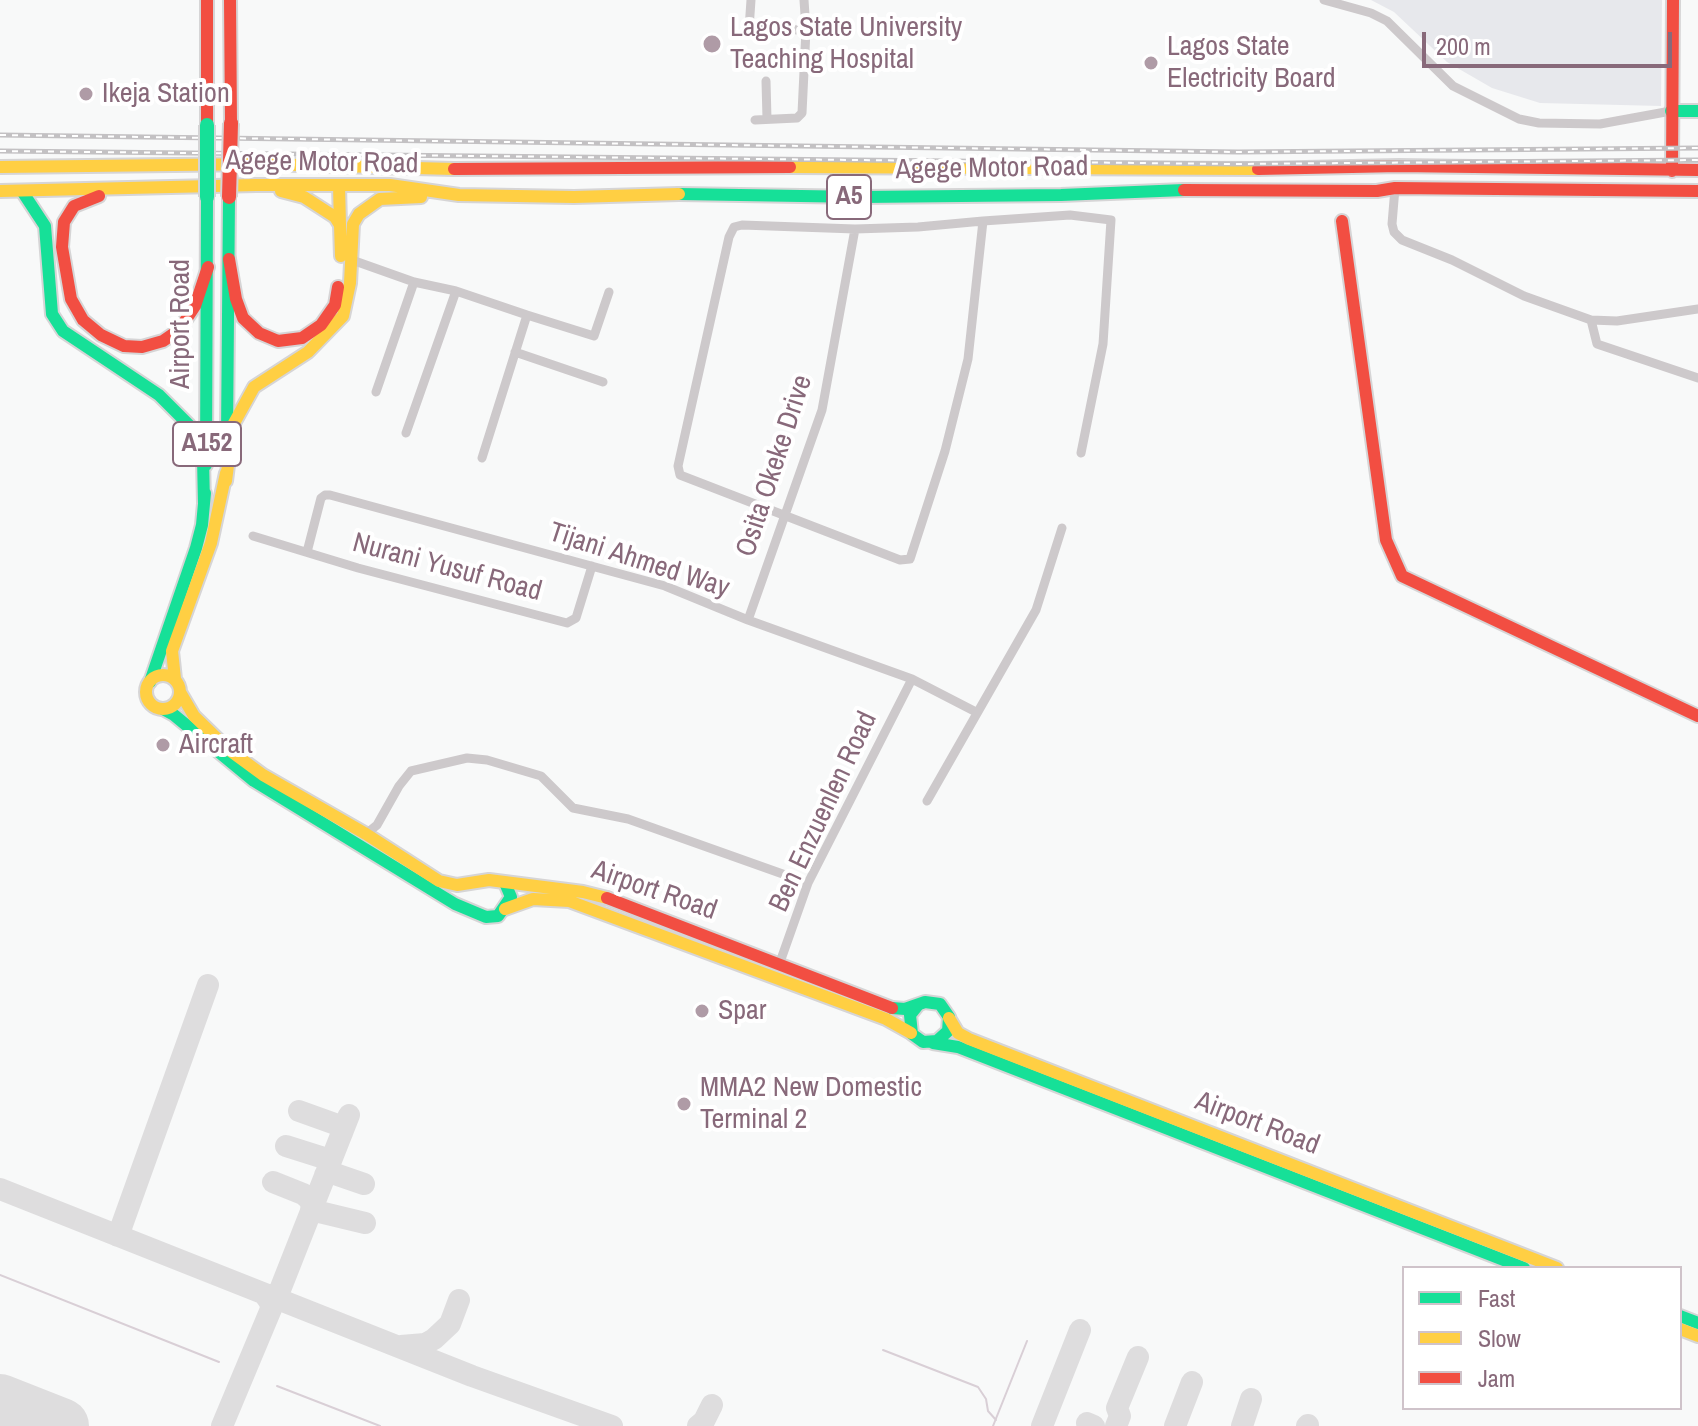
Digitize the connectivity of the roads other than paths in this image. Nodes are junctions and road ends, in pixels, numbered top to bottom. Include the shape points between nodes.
1 (207, 0) edge
2 (230, 0) edge
3 (751, 0) edge
4 (804, 0) edge
5 (1324, 0) edge
6 (1673, 0) edge
7 (806, 30) junction
8 (766, 81) dead end
9 (1671, 111) junction
10 (1698, 111) edge
11 (767, 119) junction
12 (755, 120) dead end
13 (0, 167) edge
14 (1062, 169) junction
15 (1698, 170) edge
16 (1672, 171) junction
17 (256, 185) junction
18 (346, 185) junction
19 (1395, 188) junction
20 (128, 190) junction
21 (0, 191) edge
22 (22, 191) junction
23 (1698, 191) edge
24 (459, 195) junction
25 (1061, 195) junction
26 (983, 221) junction
27 (1342, 221) dead end
28 (346, 224) junction
29 (855, 229) junction
30 (229, 259) junction
31 (352, 260) junction
32 (208, 267) junction
33 (414, 282) junction
34 (456, 291) junction
35 (609, 292) dead end
36 (1698, 309) edge
37 (527, 315) junction
38 (1591, 320) junction
39 (515, 352) junction
40 (1698, 378) edge
41 (603, 382) dead end
42 (376, 392) dead end
43 (406, 433) dead end
44 (1081, 453) dead end
45 (482, 458) dead end
46 (226, 481) junction
47 (204, 504) junction
48 (785, 516) junction
49 (1062, 528) dead end
50 (253, 536) dead end
51 (307, 552) junction
52 (592, 566) junction
53 (748, 620) junction
54 (912, 679) junction
55 (150, 682) junction
56 (178, 686) junction
57 (163, 709) junction
58 (976, 712) junction
59 (1698, 716) edge
60 (927, 801) dead end
61 (366, 834) junction
62 (472, 883) junction
63 (505, 883) junction
64 (808, 883) junction
65 (505, 909) junction
66 (471, 912) junction
67 (779, 965) junction
68 (918, 1005) junction
69 (949, 1017) junction
70 (912, 1034) junction
71 (930, 1043) junction
72 (1519, 1266) edge
73 (1552, 1266) edge

1 - 32 main road, Airport Road / A152, bridge
2 - 30 main road, Airport Road / A152, bridge
3 - 7 street via 749,29
4 - 7 street
5 - 9 street via 1387,21 1453,86 1519,119 1600,124
6 - 9 main road
7 - 11 street via 802,113 797,118
8 - 11 street
9 - 10 main road
9 - 16 main road
11 - 12 street
13 - 14 main road, Agege Motor Road / A5
14 - 16 main road, Agege Motor Road / A5 via 1399,166
14 - 25 main road
15 - 16 main road, Agege Motor Road / A5
17 - 18 main road, Agege Motor Road / A5
17 - 20 main road, Agege Motor Road / A5
17 - 28 main road via 304,197
18 - 24 main road, Agege Motor Road / A5
18 - 28 main road
19 - 23 main road, Agege Motor Road / A5
19 - 25 main road, Agege Motor Road / A5
19 - 38 street via 1392,224 1402,240 1524,296
20 - 22 main road, Agege Motor Road / A5
20 - 32 main road via 81,201 64,222 64,272 83,320 124,346 163,341 179,330 195,306
21 - 22 main road, Agege Motor Road / A5
22 - 47 main road via 45,226 52,314 63,331 159,395 189,425 203,458
24 - 25 main road, Agege Motor Road / A5
24 - 28 main road via 380,199
26 - 29 street
26 - 44 street via 1070,215 1111,220 1103,344
26 - 48 street via 968,359 910,559 900,560
27 - 59 main road via 1386,540 1402,576
28 - 30 main road via 335,305 321,325 302,338 278,341 243,318
28 - 31 main road
29 - 48 street, Osita Okeke Drive via 822,410
29 - 48 street via 742,225 729,237 678,466 680,475
30 - 46 main road, Airport Road / A152
31 - 33 street
31 - 46 main road via 343,316 308,352 254,387 242,406 233,425
32 - 47 main road, Airport Road / A152
33 - 34 street
33 - 42 street
34 - 37 street
34 - 43 street
35 - 37 street via 594,336
36 - 38 street
37 - 39 street
38 - 40 street via 1597,344
39 - 41 street
39 - 45 street
46 - 56 main road, Airport Road / A152 via 211,543 172,651
47 - 55 main road, Airport Road / A152 via 196,548
48 - 53 street, Osita Okeke Drive
49 - 58 street via 1036,610
50 - 51 street, Nurani Yusuf Road
51 - 52 street, Nurani Yusuf Road via 567,623 576,618
51 - 52 street, Tijani Ahmed Way via 325,495
52 - 53 street, Tijani Ahmed Way via 665,586
53 - 54 street, Tijani Ahmed Way
54 - 58 street, Tijani Ahmed Way
54 - 64 street, Ben Enzuenlen Road
55 - 56 main road via 162,675
55 - 57 main road via 149,700
56 - 57 main road via 174,705
56 - 61 main road via 194,716 229,750
57 - 66 main road via 254,781
58 - 60 street
61 - 62 main road via 439,881
61 - 64 street via 411,771 467,758 487,760 541,776 573,808 628,819
62 - 63 main road
62 - 66 main road via 465,899
63 - 65 main road via 511,897
63 - 67 main road, Airport Road via 613,900
64 - 67 street, Ben Enzuenlen Road
65 - 66 main road via 498,916
65 - 70 main road, Airport Road via 533,899 569,901 886,1019
67 - 68 main road, Airport Road via 887,1008
68 - 69 main road via 940,1004
68 - 70 main road via 910,1015
69 - 71 main road via 948,1031
69 - 73 main road, Airport Road via 958,1033 969,1039
70 - 71 main road
71 - 72 main road, Airport Road via 958,1047

